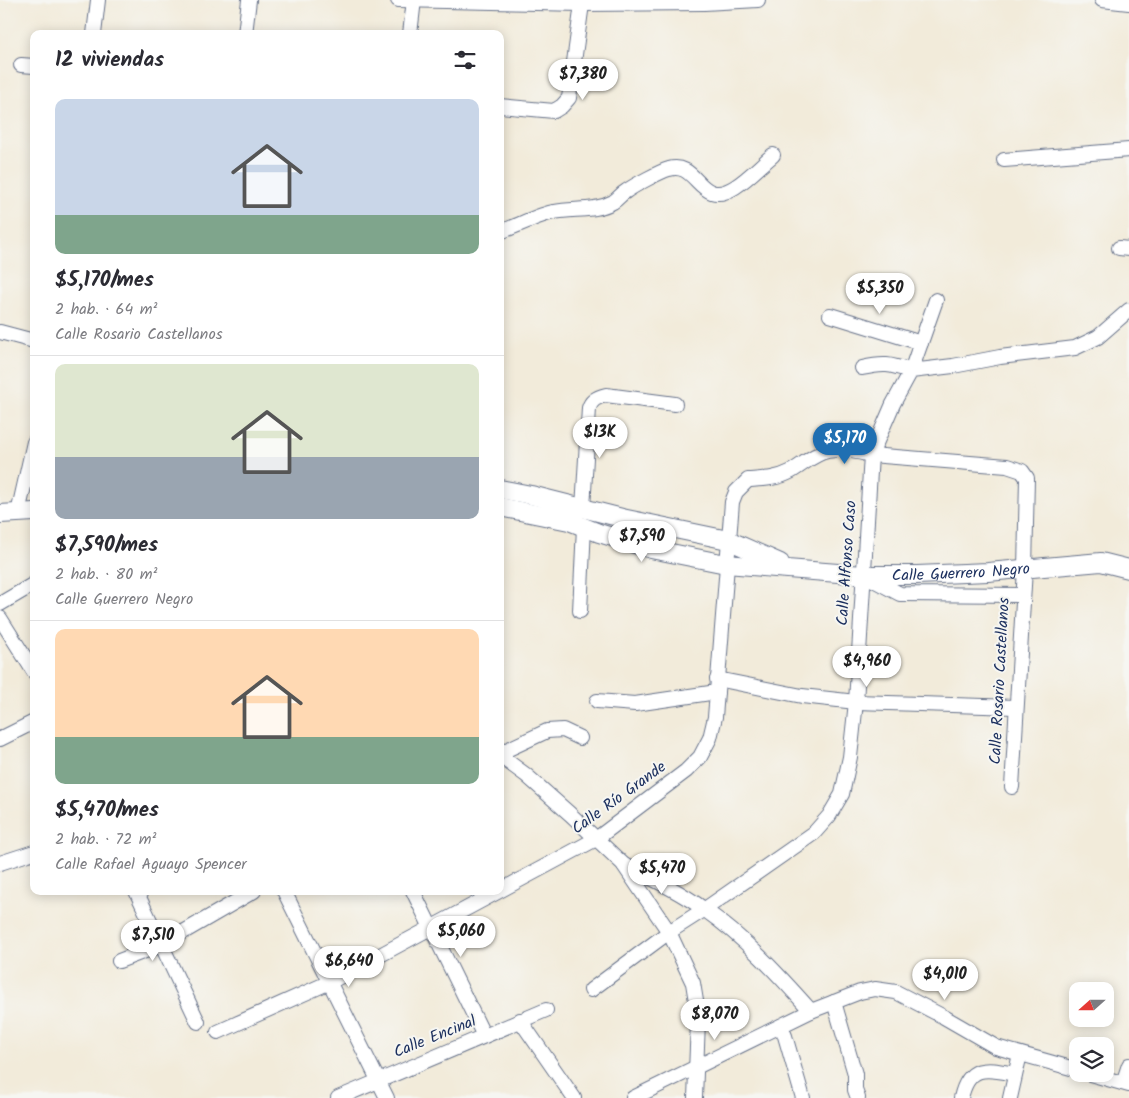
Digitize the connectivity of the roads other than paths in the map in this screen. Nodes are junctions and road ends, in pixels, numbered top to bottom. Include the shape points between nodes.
1 (98, 0) edge
2 (249, 0) edge
3 (398, 0) edge
4 (758, 0) edge
5 (1102, 0) edge
6 (413, 1) edge
7 (561, 2) edge
8 (704, 2) edge
9 (1129, 3) edge
10 (582, 4) junction
11 (94, 30) edge
12 (245, 30) edge
13 (410, 30) edge
14 (504, 106) edge
15 (1129, 150) edge
16 (773, 155) dead end
17 (1004, 160) dead end
18 (504, 230) edge
19 (936, 300) dead end
20 (1129, 310) edge
21 (830, 315) dead end
22 (0, 332) edge
23 (30, 340) edge
24 (921, 343) junction
25 (862, 368) dead end
26 (911, 370) junction
27 (675, 404) dead end
28 (871, 455) junction
29 (30, 478) edge
30 (504, 490) edge
31 (504, 508) edge
32 (583, 508) junction
33 (26, 513) edge
34 (0, 514) edge
35 (584, 528) junction
36 (728, 540) junction
37 (726, 564) junction
38 (792, 568) junction
39 (1129, 568) edge
40 (1025, 569) junction
41 (863, 575) junction
42 (30, 586) edge
43 (1023, 595) junction
44 (0, 604) edge
45 (580, 611) dead end
46 (0, 618) edge
47 (30, 666) edge
48 (717, 685) junction
49 (597, 701) dead end
50 (856, 702) junction
51 (1016, 707) junction
52 (30, 724) edge
53 (580, 738) dead end
54 (0, 739) edge
55 (504, 752) edge
56 (504, 757) edge
57 (1012, 788) dead end
58 (596, 839) junction
59 (30, 853) edge
60 (0, 863) edge
61 (623, 864) junction
62 (504, 889) edge
63 (138, 895) edge
64 (247, 895) edge
65 (286, 895) edge
66 (415, 895) edge
67 (493, 895) edge
68 (705, 909) junction
69 (431, 929) junction
70 (670, 932) junction
71 (161, 945) junction
72 (119, 962) dead end
73 (330, 982) junction
74 (591, 990) dead end
75 (834, 1002) junction
76 (546, 1010) dead end
77 (811, 1011) junction
78 (520, 1020) junction
79 (198, 1022) dead end
80 (781, 1026) junction
81 (218, 1032) dead end
82 (484, 1036) junction
83 (1020, 1054) junction
84 (1129, 1065) edge
85 (696, 1066) junction
86 (1069, 1068) edge
87 (1015, 1074) junction
88 (378, 1080) junction
89 (1126, 1084) edge
90 (338, 1098) edge
91 (387, 1098) edge
92 (574, 1098) edge
93 (633, 1098) edge
94 (695, 1098) edge
95 (803, 1098) edge
96 (858, 1098) edge
97 (961, 1098) edge
98 (1010, 1098) edge

1 - 11 street
2 - 12 street
3 - 6 street
4 - 8 street
5 - 9 street
6 - 7 street
6 - 13 street
7 - 10 street
8 - 10 street
10 - 14 street via 569,98 554,111
15 - 17 street
16 - 18 street via 735,187 722,193 710,192 698,184 689,171 669,168 625,192 614,202 596,208 552,212
19 - 24 street, Calle Alfonso Caso
20 - 26 street via 1098,337 1075,348
21 - 24 street
22 - 23 street
24 - 26 street, Calle Alfonso Caso
25 - 26 street via 892,364
26 - 28 street, Calle Alfonso Caso
27 - 32 street via 606,395 590,402
28 - 36 street, Calle Rosario Castellanos via 826,451 790,473 748,480 736,492 732,502
28 - 40 street, Calle Rosario Castellanos via 1006,466 1022,471 1027,478
28 - 41 street, Calle Alfonso Caso
29 - 33 street
30 - 32 street, Calle Guerrero Negro
31 - 35 street, Calle Guerrero Negro via 568,521
32 - 36 street, Calle Guerrero Negro
33 - 34 street
35 - 37 street, Calle Guerrero Negro via 651,549
35 - 45 street
36 - 37 street, Calle Rosario Castellanos
36 - 38 street, Calle Guerrero Negro
37 - 38 street, Calle Guerrero Negro
37 - 48 street, Calle Río Grande
38 - 41 street, Calle Guerrero Negro
39 - 40 street, Calle Guerrero Negro via 1101,562
40 - 41 street, Calle Guerrero Negro via 916,576
40 - 43 street, Calle Rosario Castellanos
41 - 43 street via 900,594
41 - 50 street, Calle Alfonso Caso
42 - 44 street
43 - 51 street, Calle Rosario Castellanos
46 - 47 street
48 - 49 street via 635,704
48 - 50 street
48 - 58 street, Calle Río Grande via 716,717 700,757
50 - 51 street
50 - 68 street, Calle Alfonso Caso via 842,794 829,816 814,833
51 - 57 street, Calle Rosario Castellanos
52 - 54 street
53 - 55 street via 563,730 547,731
56 - 58 street
58 - 61 street
58 - 62 street, Calle Río Grande
59 - 60 street
61 - 68 street
61 - 70 street
63 - 71 street
64 - 71 street
65 - 73 street
66 - 69 street
67 - 69 street, Calle Río Grande
68 - 70 street, Calle Alfonso Caso
68 - 77 street via 761,958
69 - 73 street, Calle Río Grande
69 - 82 street
70 - 74 street, Calle Alfonso Caso
70 - 85 street via 693,983 698,1021
71 - 72 street
71 - 79 street
73 - 81 street, Calle Río Grande
73 - 88 street
75 - 77 street
75 - 83 street via 875,989 896,992 996,1047
75 - 96 street via 855,1074
76 - 78 street, Calle Encinal
77 - 80 street
78 - 82 street, Calle Encinal
78 - 92 street
80 - 85 street
80 - 95 street
82 - 88 street, Calle Encinal
83 - 86 street
83 - 87 street
84 - 89 street
85 - 93 street
85 - 94 street
87 - 97 street via 984,1069 977,1071
87 - 98 street
88 - 90 street, Calle Encinal
88 - 91 street

